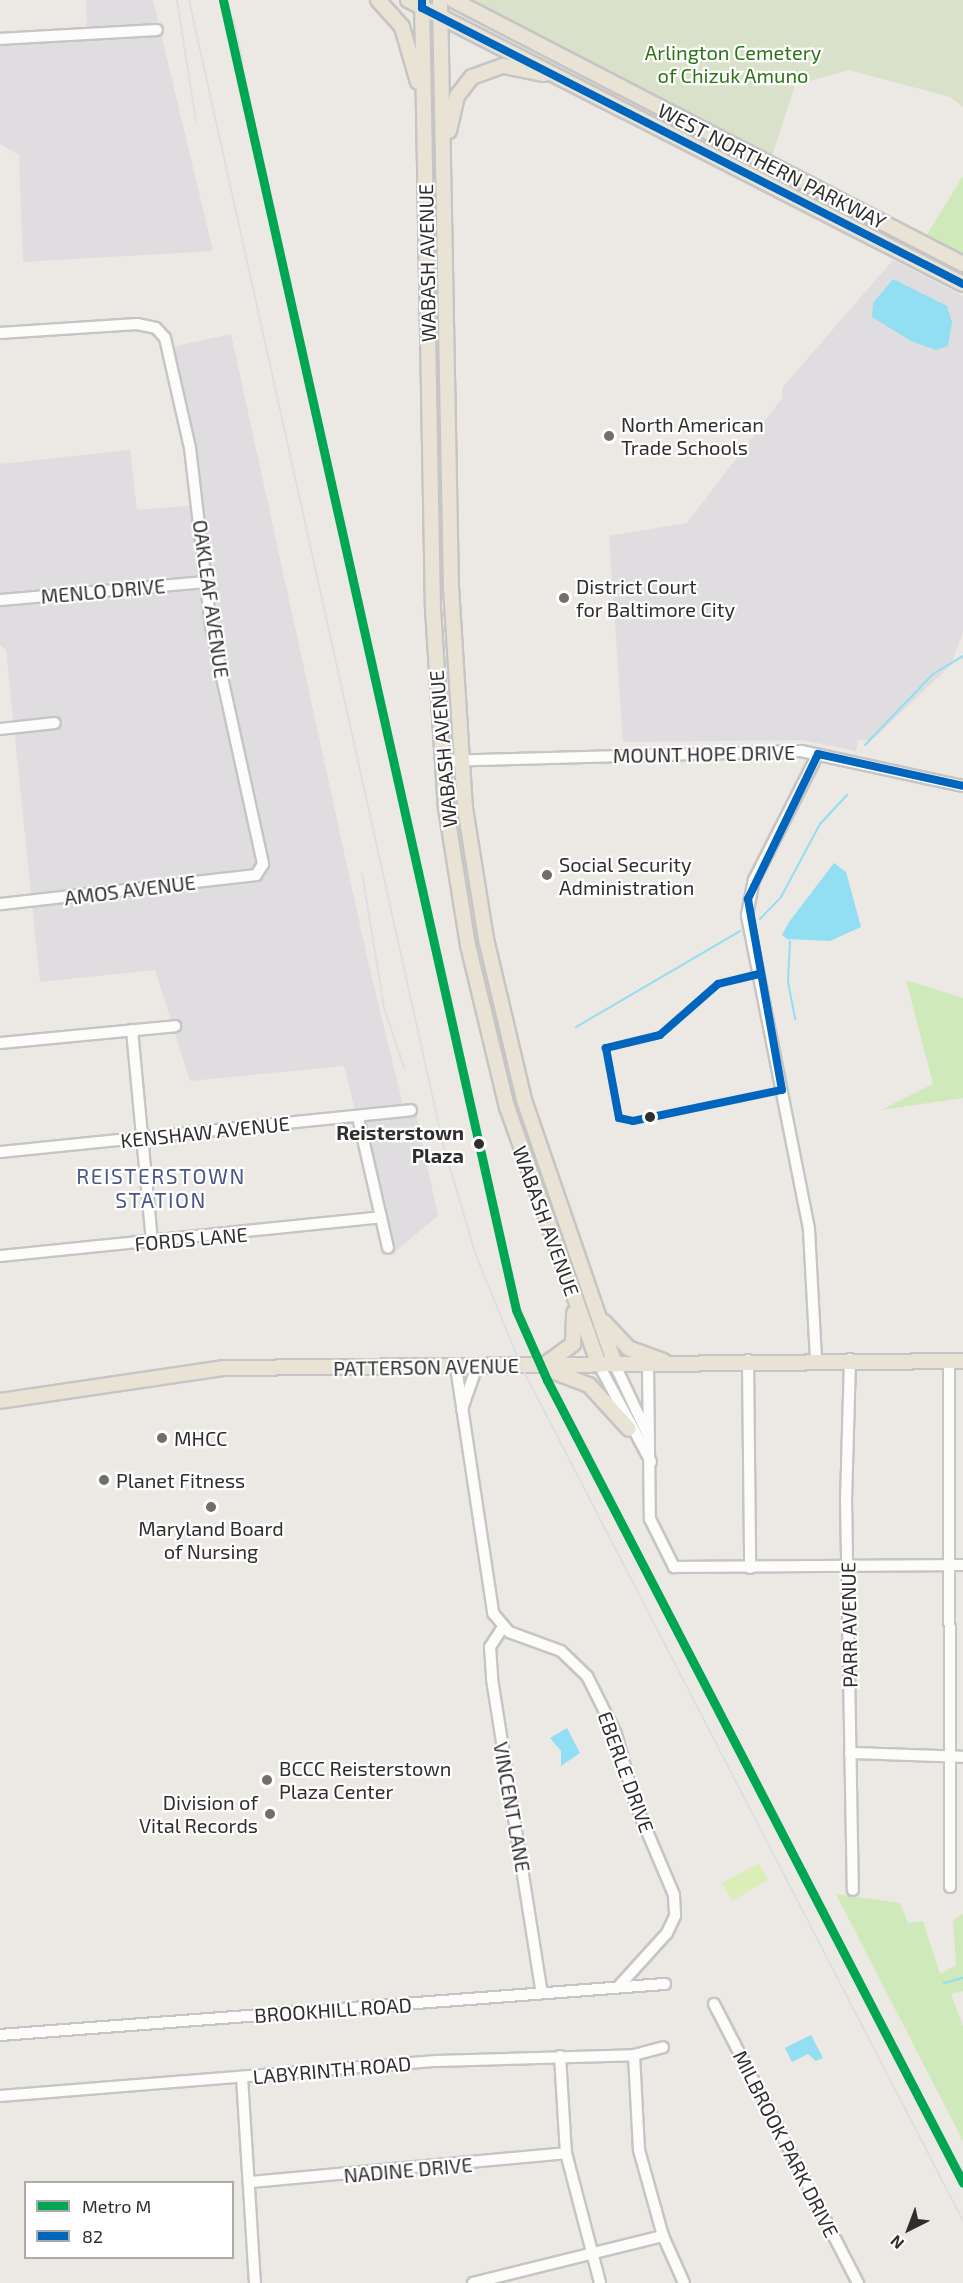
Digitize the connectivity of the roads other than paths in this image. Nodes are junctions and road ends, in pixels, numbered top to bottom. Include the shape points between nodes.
1 (378, 0) edge
2 (408, 0) edge
3 (440, 0) edge
4 (453, 0) edge
5 (422, 4) edge
6 (440, 16) junction
7 (157, 30) dead end
8 (0, 39) edge
9 (569, 80) junction
10 (424, 108) junction
11 (444, 169) junction
12 (963, 264) edge
13 (963, 284) edge
14 (0, 333) edge
15 (206, 582) junction
16 (0, 600) edge
17 (55, 723) dead end
18 (0, 729) edge
19 (818, 754) junction
20 (460, 760) junction
21 (442, 761) junction
22 (963, 786) edge
23 (260, 872) joint
24 (0, 904) edge
25 (175, 1026) dead end
26 (132, 1030) junction
27 (0, 1043) edge
28 (411, 1110) dead end
29 (358, 1117) junction
30 (142, 1138) junction
31 (0, 1152) edge
32 (381, 1217) junction
33 (152, 1242) junction
34 (388, 1248) dead end
35 (0, 1256) edge
36 (582, 1277) junction
37 (568, 1284) junction
38 (816, 1359) junction
39 (850, 1359) junction
40 (748, 1360) junction
41 (956, 1361) edge
42 (599, 1365) junction
43 (615, 1365) junction
44 (686, 1365) junction
45 (477, 1366) junction
46 (529, 1366) junction
47 (648, 1366) junction
48 (456, 1367) junction
49 (5, 1402) edge
50 (461, 1412) junction
51 (629, 1429) junction
52 (650, 1440) junction
53 (651, 1462) junction
54 (963, 1565) edge
55 (849, 1566) junction
56 (947, 1566) junction
57 (750, 1568) junction
58 (502, 1627) junction
59 (850, 1753) junction
60 (949, 1757) junction
61 (963, 1757) edge
62 (950, 1887) dead end
63 (853, 1890) dead end
64 (665, 1984) dead end
65 (619, 1986) junction
66 (541, 1990) junction
67 (714, 2004) dead end
68 (0, 2035) edge
69 (663, 2047) dead end
70 (634, 2055) junction
71 (560, 2056) junction
72 (242, 2077) junction
73 (0, 2096) edge
74 (566, 2153) junction
75 (250, 2182) junction
76 (663, 2236) junction
77 (593, 2253) junction
78 (488, 2281) edge
79 (255, 2283) edge
80 (473, 2283) edge
81 (600, 2283) edge
82 (684, 2283) edge
83 (858, 2283) edge

1 - 10 main road via 407,37
2 - 5 main road, WEST NORTHERN PARKWAY
3 - 6 main road, WABASH AVENUE
4 - 12 main road, WEST NORTHERN PARKWAY
5 - 6 main road, WEST NORTHERN PARKWAY
5 - 10 main road, WABASH AVENUE
6 - 9 main road, WEST NORTHERN PARKWAY
6 - 11 main road, WABASH AVENUE
7 - 8 street
9 - 11 main road via 514,66 492,67 472,77 454,103
9 - 13 main road, WEST NORTHERN PARKWAY
10 - 21 main road, WABASH AVENUE
11 - 20 main road, WABASH AVENUE via 451,598
14 - 15 street, OAKLEAF AVENUE via 137,324 156,328 168,344 190,448
15 - 16 street, MENLO DRIVE
15 - 23 street, OAKLEAF AVENUE
17 - 18 street
19 - 20 street, MOUNT HOPE DRIVE
19 - 22 street, MOUNT HOPE DRIVE
19 - 38 street via 754,880 747,915 809,1229
20 - 21 street, MOUNT HOPE DRIVE
20 - 36 main road, WABASH AVENUE via 501,1008 524,1100
21 - 37 main road, WABASH AVENUE via 458,886 486,1026 526,1168
23 - 24 street, AMOS AVENUE
25 - 26 street
26 - 27 street
26 - 30 street
28 - 29 street, KENSHAW AVENUE
29 - 30 street, KENSHAW AVENUE
29 - 32 street
30 - 31 street, KENSHAW AVENUE
30 - 33 street
32 - 33 street, FORDS LANE
32 - 34 street
33 - 35 street, FORDS LANE
36 - 43 main road, WABASH AVENUE
36 - 44 main road via 613,1336 646,1357
37 - 42 main road, WABASH AVENUE
37 - 46 main road via 576,1325 573,1344 559,1359
38 - 39 main road, PATTERSON AVENUE
38 - 40 main road, PATTERSON AVENUE
39 - 41 main road, PATTERSON AVENUE
39 - 55 street, PARR AVENUE
40 - 44 main road, PATTERSON AVENUE
40 - 57 street
41 - 56 street
42 - 43 main road, PATTERSON AVENUE
42 - 46 main road, PATTERSON AVENUE
42 - 51 street, WABASH AVENUE
43 - 47 main road, PATTERSON AVENUE
43 - 52 street, WABASH AVENUE
44 - 47 main road, PATTERSON AVENUE
45 - 46 main road, PATTERSON AVENUE
45 - 48 main road, PATTERSON AVENUE
45 - 50 street
46 - 51 main road via 589,1385
47 - 52 street
48 - 49 main road, PATTERSON AVENUE via 209,1368
48 - 50 street
50 - 58 street via 490,1606
51 - 53 street, WABASH AVENUE
52 - 53 street
53 - 57 street via 651,1526 674,1567
54 - 56 street
55 - 56 street
55 - 57 street
55 - 59 street, PARR AVENUE
56 - 60 street
58 - 65 street, EBERLE DRIVE via 561,1651 587,1676 616,1734 635,1803 672,1887 672,1925
58 - 66 street, VINCENT LANE via 490,1647 492,1679
59 - 60 street
59 - 63 street, PARR AVENUE
60 - 61 street
60 - 62 street
64 - 65 street, BROOKHILL ROAD
65 - 66 street, BROOKHILL ROAD
66 - 68 street, BROOKHILL ROAD via 527,1996
67 - 83 street, MILBROOK PARK DRIVE
69 - 70 street, LABYRINTH ROAD
70 - 71 street, LABYRINTH ROAD
70 - 76 street via 635,2132
71 - 72 street, LABYRINTH ROAD
71 - 74 street
72 - 73 street, LABYRINTH ROAD
72 - 75 street
74 - 75 street, NADINE DRIVE
74 - 77 street
75 - 79 street
76 - 77 street
76 - 82 street
77 - 78 street
77 - 81 street
78 - 80 street

